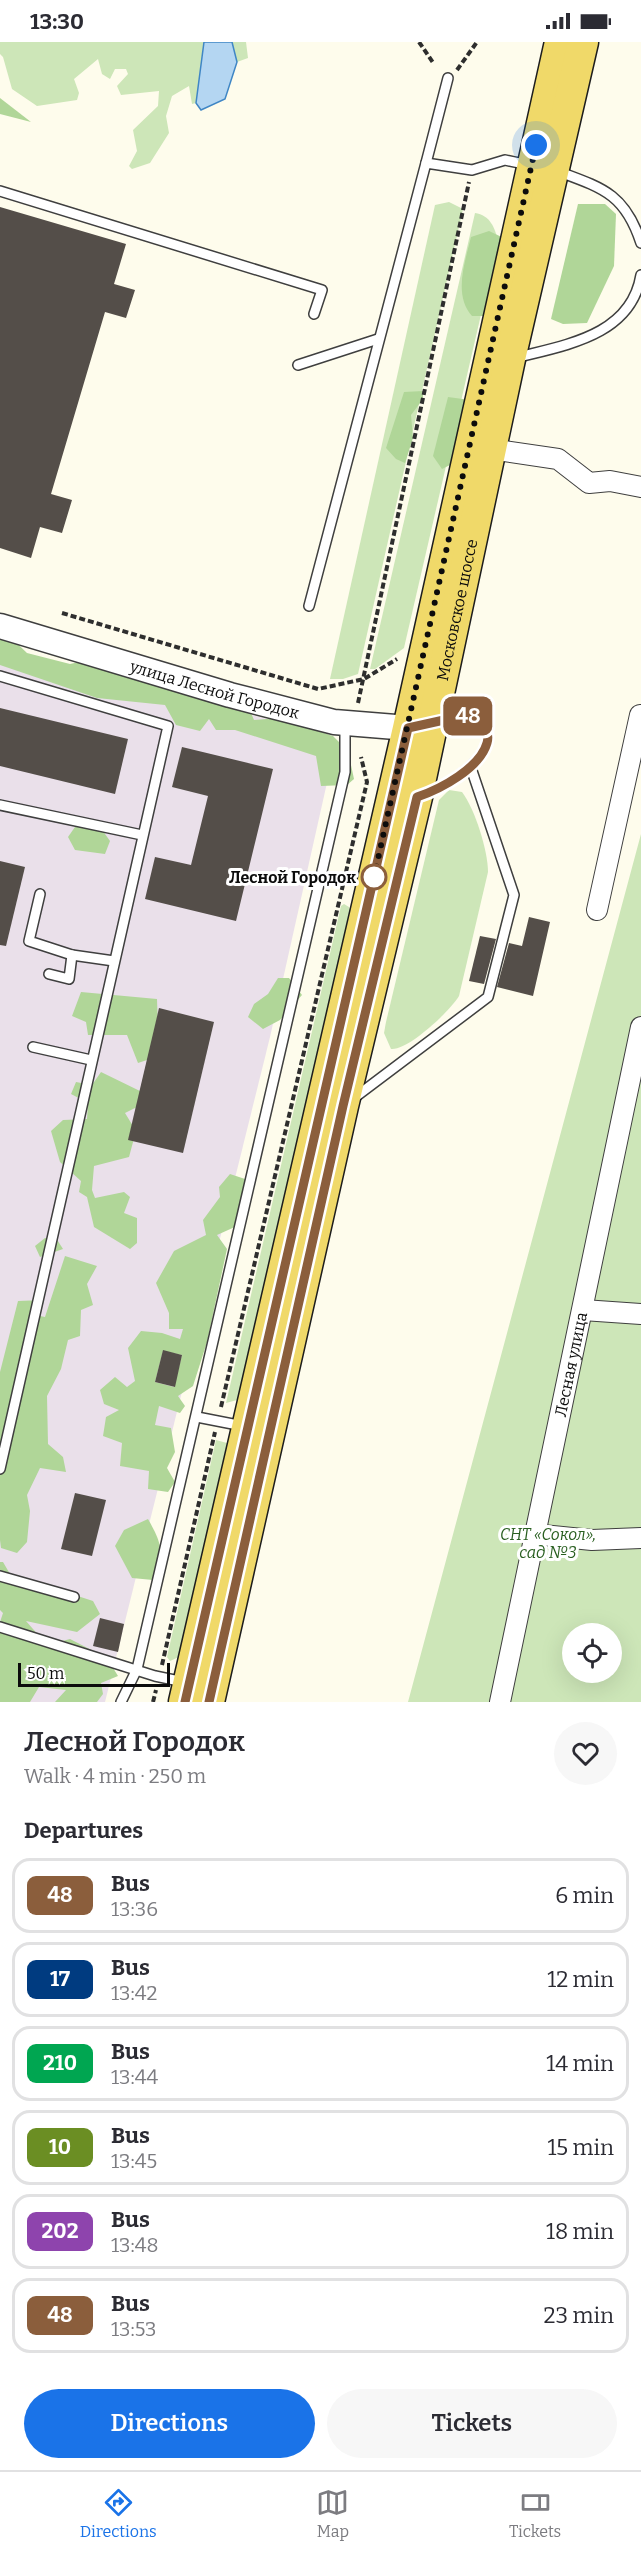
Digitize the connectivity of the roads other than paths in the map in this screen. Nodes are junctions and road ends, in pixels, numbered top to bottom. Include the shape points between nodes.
1 (560, 42) edge
2 (583, 42) edge
3 (448, 78) dead end
4 (426, 163) junction
5 (542, 168) junction
6 (0, 191) edge
7 (641, 243) edge
8 (641, 275) edge
9 (314, 314) dead end
10 (378, 339) junction
11 (510, 359) junction
12 (298, 365) dead end
13 (491, 448) junction
14 (641, 487) edge
15 (309, 606) dead end
16 (0, 626) edge
17 (0, 676) edge
18 (641, 714) edge
19 (345, 724) junction
20 (421, 724) junction
21 (471, 768) junction
22 (417, 797) junction
23 (0, 805) edge
24 (142, 835) junction
25 (39, 894) dead end
26 (597, 910) dead end
27 (72, 955) junction
28 (114, 961) junction
29 (49, 974) dead end
30 (641, 1027) edge
31 (33, 1047) dead end
32 (92, 1060) junction
33 (343, 1106) junction
34 (631, 1117) edge
35 (583, 1310) junction
36 (641, 1314) edge
37 (197, 1416) junction
38 (248, 1427) junction
39 (0, 1469) edge
40 (534, 1534) junction
41 (641, 1538) edge
42 (0, 1576) edge
43 (74, 1598) dead end
44 (0, 1627) edge
45 (137, 1669) junction
46 (194, 1696) edge
47 (121, 1702) edge
48 (500, 1702) edge

1 - 5 main road, Московское шоссе
2 - 5 main road, Московское шоссе
3 - 4 lane
4 - 5 lane via 472,170 505,160
4 - 10 lane
5 - 7 lane via 593,184 620,201 634,221
5 - 11 main road, Московское шоссе
5 - 20 main road, Московское шоссе
6 - 9 lane via 322,290
8 - 11 lane via 630,307 608,328 580,341
10 - 12 lane
10 - 15 lane
11 - 13 main road, Московское шоссе
13 - 14 street via 558,459 589,483 610,481
13 - 20 main road, Московское шоссе
16 - 19 street, улица Лесной Городок via 230,695
17 - 24 lane via 168,726
18 - 26 street
19 - 20 street, улица Лесной Городок
19 - 37 lane via 345,772
20 - 21 lane via 480,716 488,742
20 - 22 main road, Московское шоссе
20 - 38 main road, Московское шоссе
21 - 22 lane
21 - 33 lane via 514,895 488,997
22 - 33 main road, Московское шоссе
23 - 24 lane
24 - 28 lane
25 - 27 lane via 29,941
27 - 28 lane
27 - 29 lane via 69,979
28 - 32 lane
30 - 34 street, Лесная улица
31 - 32 lane
32 - 39 lane
33 - 46 main road, Московское шоссе
34 - 35 street, Лесная улица
35 - 36 street
35 - 40 street, Лесная улица
37 - 38 lane
37 - 45 lane
38 - 46 main road, Московское шоссе
40 - 41 street via 592,1540
40 - 48 street, Лесная улица
42 - 43 lane
44 - 45 lane
45 - 46 lane
45 - 47 lane

